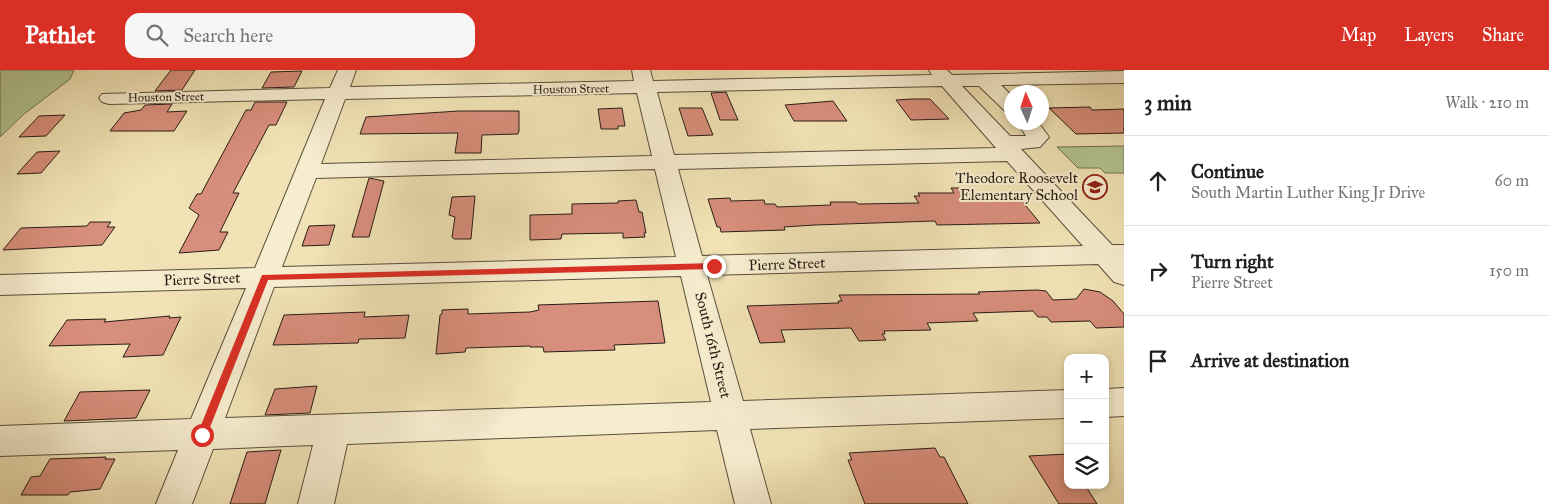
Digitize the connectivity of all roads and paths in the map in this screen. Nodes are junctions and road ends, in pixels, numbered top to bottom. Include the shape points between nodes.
1 (942, 75) edge
2 (1124, 77) edge
3 (643, 79) edge
4 (984, 80) junction
5 (342, 82) edge
6 (108, 98) dead end
7 (1004, 99) edge
8 (1033, 130) edge
9 (1008, 149) junction
10 (665, 162) junction
11 (307, 171) junction
12 (1115, 254) edge
13 (693, 267) junction
14 (1124, 274) edge
15 (265, 277) junction
16 (0, 285) edge
17 (1124, 402) edge
18 (1109, 403) edge
19 (1064, 404) edge
20 (731, 417) junction
21 (333, 430) junction
22 (202, 435) junction
23 (0, 441) edge
24 (174, 504) edge
25 (316, 504) edge
26 (753, 504) edge

1 - 3 street, Houston Street
1 - 4 street, Houston Street
1 - 9 street
2 - 4 street, Houston Street
3 - 5 street, Houston Street
3 - 10 street, South 16th Street
4 - 7 street
5 - 6 street, Houston Street
5 - 11 street
8 - 9 street via 1038,137 1032,142
9 - 10 street
9 - 12 street
10 - 11 street
10 - 13 street, South 16th Street
11 - 15 street
12 - 13 street, Pierre Street
12 - 14 street
13 - 15 street, Pierre Street
13 - 20 street, South 16th Street
15 - 16 street, Pierre Street
15 - 22 street
17 - 18 street
19 - 20 street
20 - 21 street
20 - 26 street, South 16th Street
21 - 22 street
21 - 25 street
22 - 23 street
22 - 24 street

